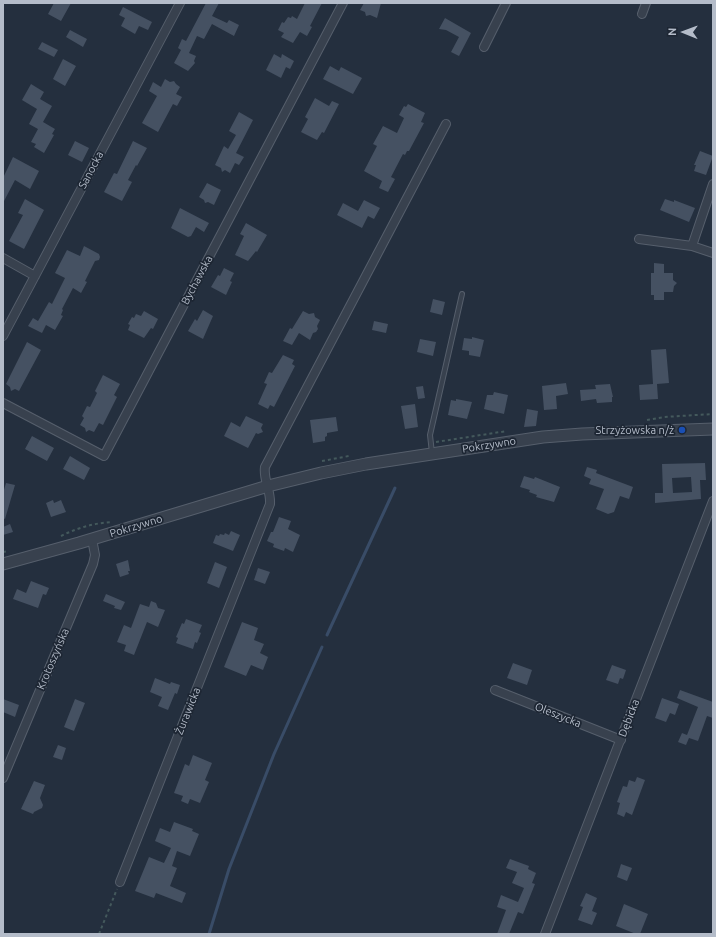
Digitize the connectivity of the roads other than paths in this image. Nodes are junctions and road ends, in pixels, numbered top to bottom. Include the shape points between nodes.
1 (180, 3) edge
2 (343, 3) edge
3 (506, 3) edge
4 (646, 3) edge
5 (642, 14) dead end
6 (484, 47) dead end
7 (446, 124) dead end
8 (713, 184) edge
9 (639, 239) dead end
10 (692, 246) junction
11 (713, 253) edge
12 (3, 258) edge
13 (35, 276) junction
14 (462, 294) dead end
15 (3, 336) edge
16 (3, 403) edge
17 (713, 429) edge
18 (432, 454) junction
19 (268, 486) junction
20 (713, 501) edge
21 (92, 539) junction
22 (3, 564) edge
23 (496, 690) dead end
24 (621, 740) junction
25 (3, 778) edge
26 (120, 882) road end
27 (545, 934) edge

1 - 13 street, Sanocka
2 - 16 street, Bychawska via 104,456
3 - 6 street
4 - 5 street
7 - 19 street via 265,467
8 - 10 street
9 - 10 street
10 - 11 street
12 - 13 street
13 - 15 street, Sanocka
14 - 18 lane via 430,435
17 - 18 street, Pokrzywno via 562,435
18 - 19 street, Pokrzywno via 340,469
19 - 21 street, Pokrzywno
19 - 26 street, Żurawicka via 270,504
20 - 24 street, Dębicka
21 - 22 street, Pokrzywno
21 - 25 street, Krotoszyńska via 94,564
23 - 24 street, Oleszycka
24 - 27 street, Dębicka

